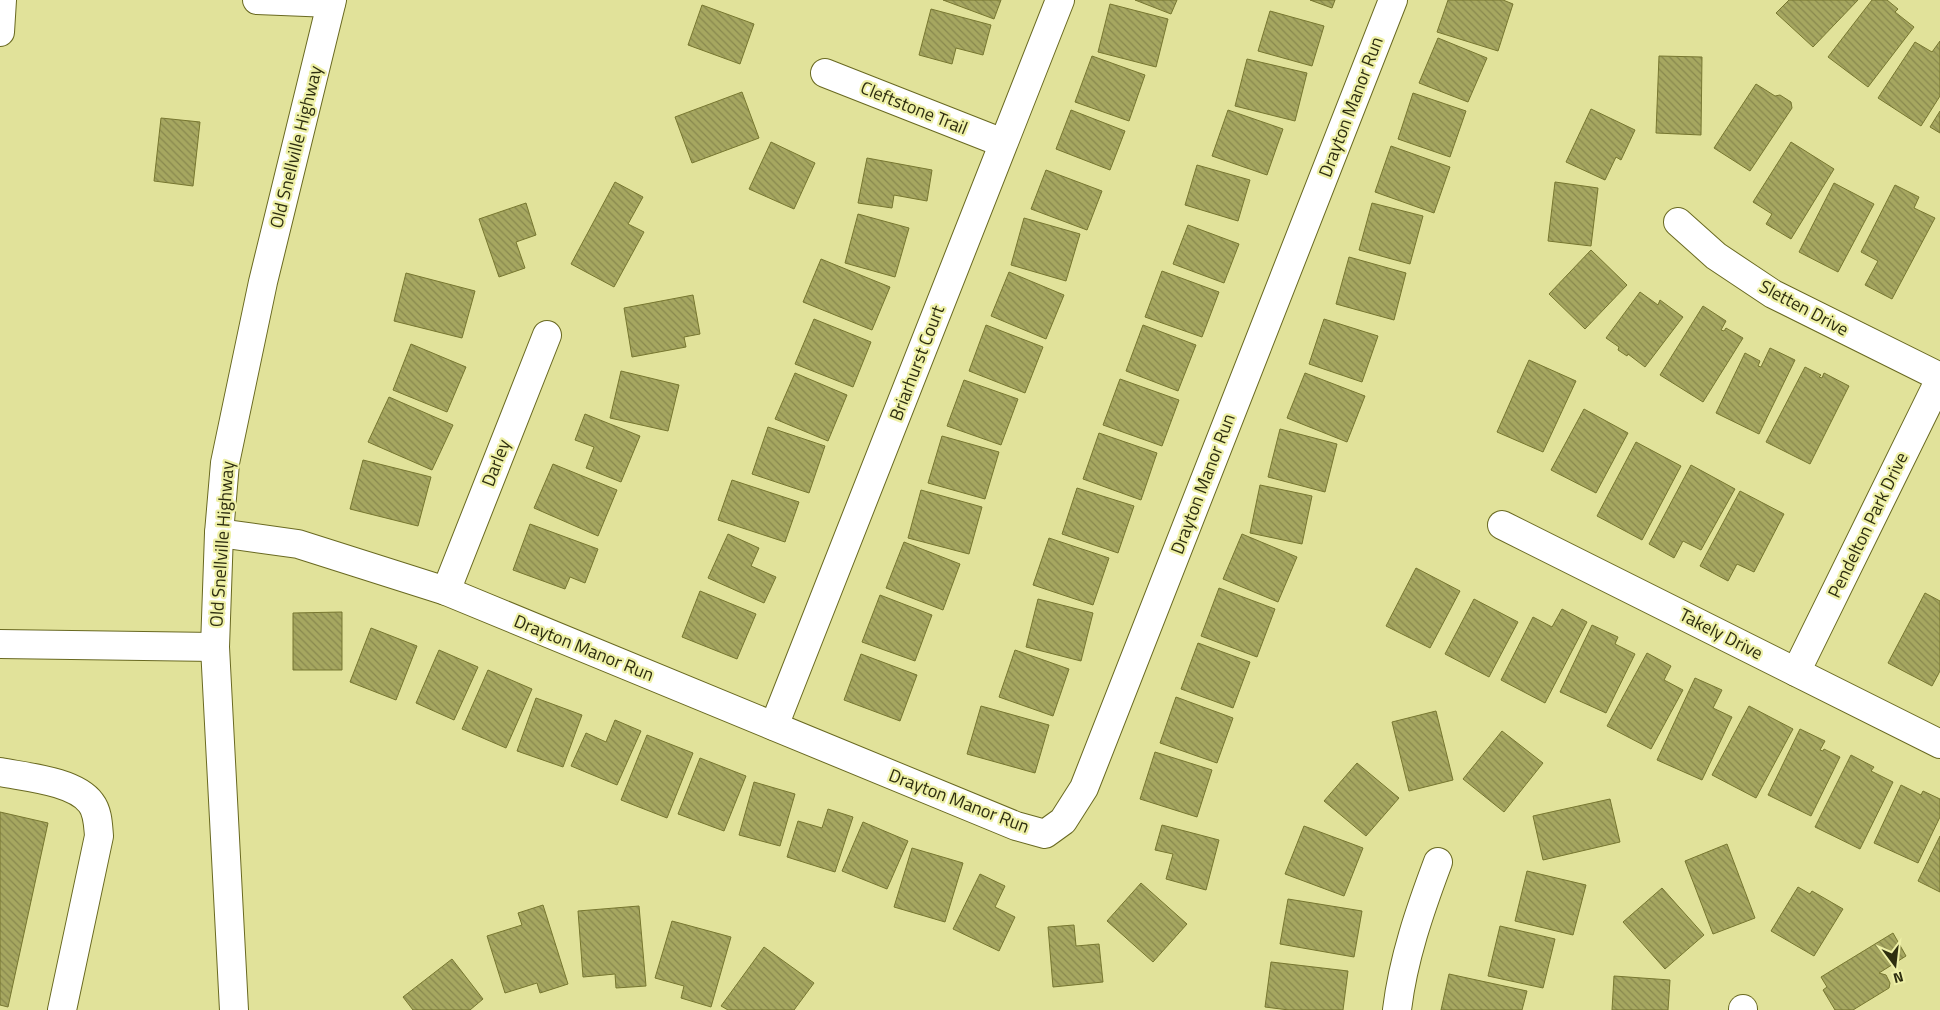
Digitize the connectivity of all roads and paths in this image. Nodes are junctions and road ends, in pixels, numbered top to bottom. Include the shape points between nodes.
1 (2, 0) edge
2 (257, 0) edge
3 (1060, 0) edge
4 (1393, 0) edge
5 (332, 2) edge
6 (0, 32) edge
7 (825, 73) dead end
8 (1003, 143) junction
9 (1678, 222) dead end
10 (546, 335) dead end
11 (1940, 378) edge
12 (1502, 525) dead end
13 (218, 533) junction
14 (446, 592) junction
15 (0, 644) edge
16 (216, 647) junction
17 (1796, 672) junction
18 (774, 726) junction
19 (1940, 744) edge
20 (0, 772) edge
21 (1438, 862) dead end
22 (62, 1010) edge
23 (234, 1010) edge
24 (1397, 1010) edge

1 - 6 street
2 - 5 street
3 - 8 street, Briarhurst Court
4 - 18 street, Drayton Manor Run via 1084,788 1064,821 1045,834 1016,826
5 - 13 street, Old Snellville Highway via 263,282 225,463
7 - 8 street, Cleftstone Trail
8 - 18 street, Briarhurst Court
9 - 11 street, Sletten Drive via 1716,256 1774,294
10 - 14 street, Darley
11 - 17 street, Pendelton Park Drive
12 - 17 street, Takely Drive
13 - 14 street, Drayton Manor Run via 298,544
13 - 16 street, Old Snellville Highway
14 - 18 street, Drayton Manor Run
15 - 16 street
16 - 23 street, Old Snellville Highway
17 - 19 street, Takely Drive
20 - 22 street via 66,786 90,802 97,818 99,836
21 - 24 street via 1419,914

